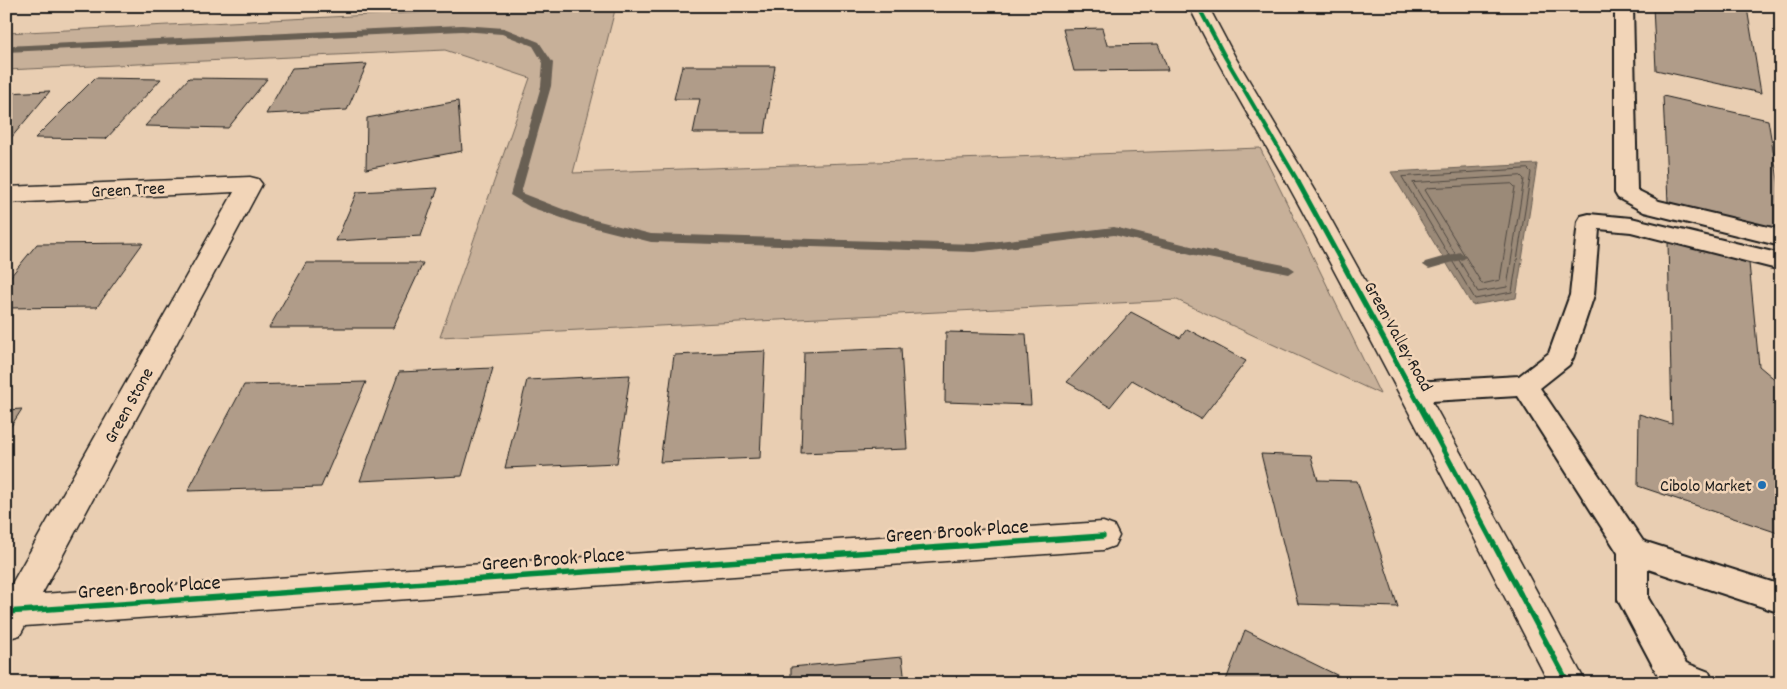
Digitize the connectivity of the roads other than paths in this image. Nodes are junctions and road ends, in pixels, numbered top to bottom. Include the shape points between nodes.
1 (1198, 6) edge
2 (1624, 6) edge
3 (250, 184) joint
4 (6, 195) edge
5 (1781, 238) edge
6 (1781, 262) edge
7 (1525, 386) junction
8 (1414, 392) junction
9 (1103, 536) dead end
10 (1633, 551) junction
11 (1781, 599) edge
12 (9, 617) edge
13 (1568, 683) edge
14 (1697, 683) edge

1 - 8 street, Green Valley Road
2 - 5 lane via 1626,193 1652,207
3 - 4 street, Green Tree
3 - 12 street, Green Stone
6 - 7 lane via 1631,225 1589,221 1582,294 1560,358
7 - 8 lane
7 - 10 lane
8 - 13 street, Green Valley Road
9 - 12 street, Green Brook Place
10 - 11 lane
10 - 14 lane via 1633,600 1675,676

